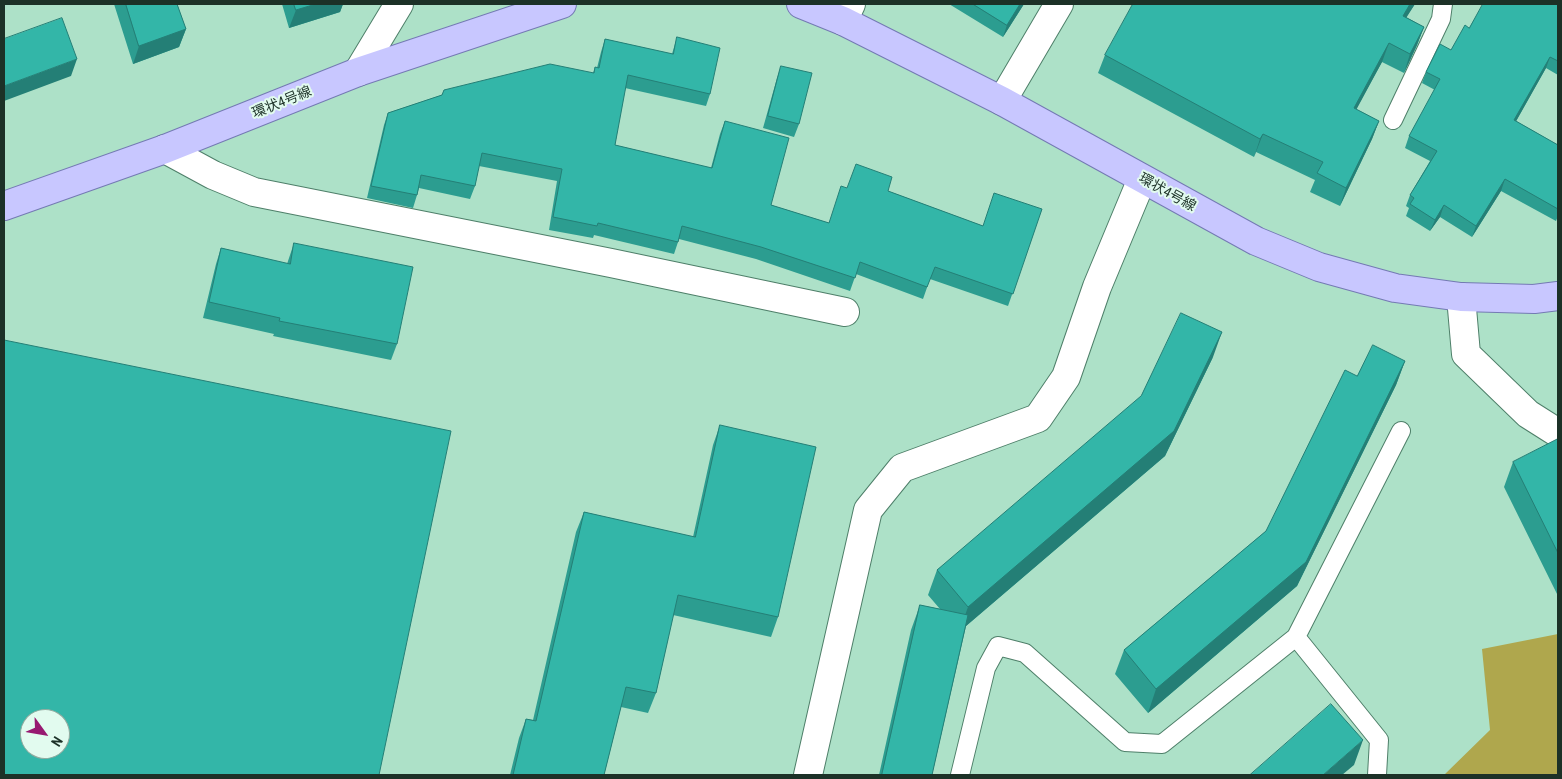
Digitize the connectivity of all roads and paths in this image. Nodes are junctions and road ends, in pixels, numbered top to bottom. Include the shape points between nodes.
1 (399, 4) edge
2 (562, 4) edge
3 (801, 4) edge
4 (1059, 4) edge
5 (1443, 4) edge
6 (847, 12) edge
7 (358, 72) junction
8 (1002, 101) junction
9 (1393, 120) dead end
10 (165, 149) junction
11 (1142, 180) junction
12 (4, 206) edge
13 (1558, 296) edge
14 (1461, 297) junction
15 (845, 312) dead end
16 (1401, 430) dead end
17 (1558, 433) edge
18 (1296, 637) junction
19 (808, 775) edge
20 (960, 775) edge
21 (1377, 775) edge

1 - 7 street
2 - 7 main road, 環状4号線
3 - 6 main road, 環状4号線
4 - 8 street
5 - 9 lane via 1441,20
6 - 8 main road, 環状4号線
7 - 10 main road, 環状4号線
8 - 11 main road, 環状4号線
10 - 12 main road, 環状4号線
10 - 15 street via 213,175 254,192
11 - 14 main road, 環状4号線 via 1256,241 1319,267 1395,288
11 - 19 street via 1097,287 1066,377 1038,418 902,468 868,510
13 - 14 main road, 環状4号線 via 1534,299
14 - 17 street via 1466,354 1528,414
16 - 18 lane
18 - 20 lane via 1162,744 1125,742 1025,653 998,646 986,668
18 - 21 lane via 1379,740

